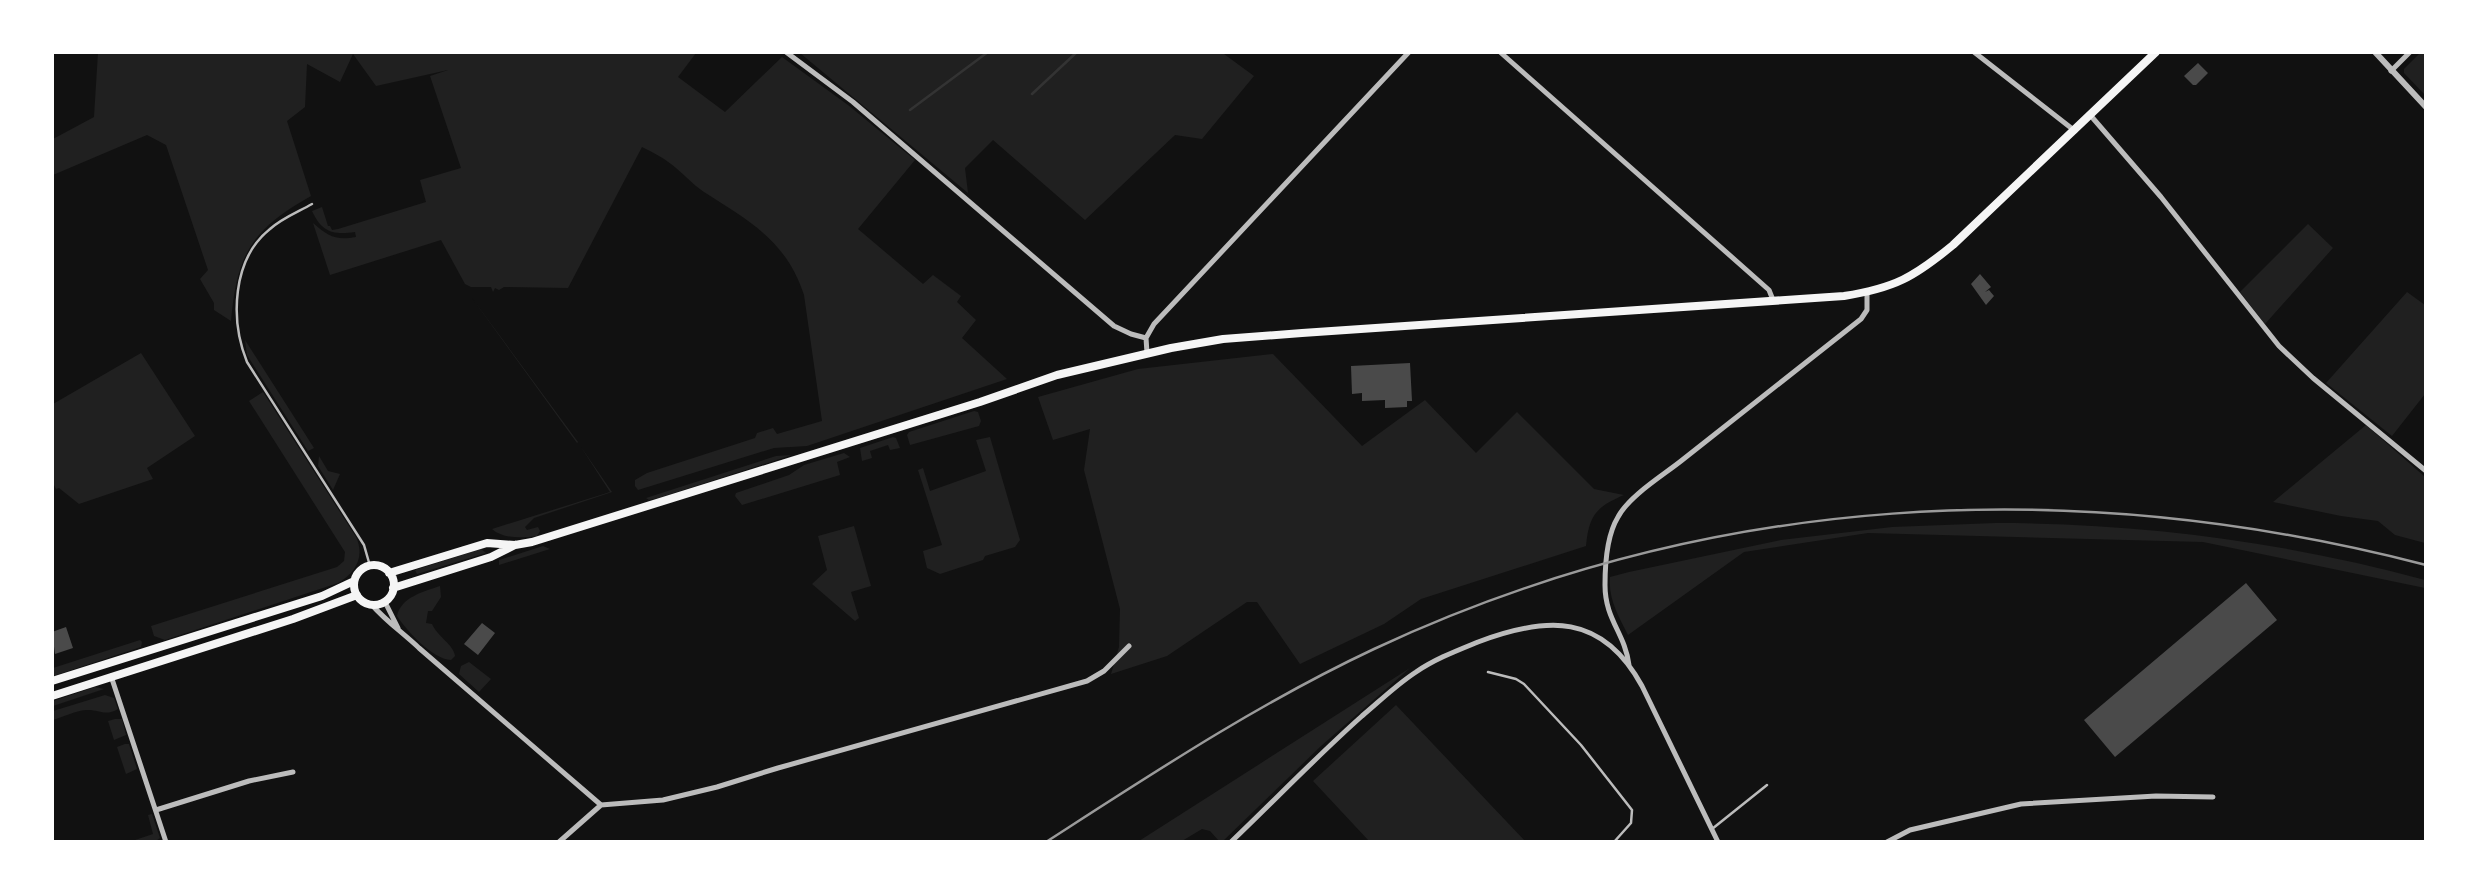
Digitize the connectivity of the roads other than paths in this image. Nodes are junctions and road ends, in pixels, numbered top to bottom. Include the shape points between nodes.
1 (786, 52) edge
2 (1409, 52) edge
3 (1500, 52) edge
4 (1974, 52) edge
5 (2156, 52) edge
6 (2375, 52) edge
7 (2410, 52) edge
8 (2391, 71) junction
9 (2426, 107) edge
10 (2091, 116) junction
11 (2075, 131) junction
12 (312, 204) dead end
13 (1867, 293) junction
14 (1773, 300) junction
15 (1146, 338) junction
16 (1147, 353) junction
17 (2426, 471) edge
18 (515, 545) junction
19 (370, 566) junction
20 (389, 573) junction
21 (354, 581) junction
22 (393, 588) junction
23 (357, 595) junction
24 (385, 602) junction
25 (372, 605) junction
26 (398, 628) junction
27 (1129, 646) dead end
28 (1629, 665) junction
29 (1488, 672) dead end
30 (111, 676) junction
31 (52, 681) edge
32 (52, 696) edge
33 (293, 772) dead end
34 (1768, 785) dead end
35 (2213, 797) dead end
36 (601, 805) junction
37 (156, 810) junction
38 (1712, 829) junction
39 (166, 842) edge
40 (559, 842) edge
41 (1231, 842) edge
42 (1614, 842) edge
43 (1717, 842) edge
44 (1887, 842) edge

1 - 15 street via 853,102 1114,326
2 - 15 street via 1154,324
3 - 14 street via 1769,290
4 - 11 street
5 - 10 main road
6 - 8 street
7 - 8 street
8 - 9 street
10 - 11 main road
10 - 17 street via 2279,346
11 - 13 main road via 1923,270
12 - 19 lane via 270,229 250,254 238,290 239,337 247,362 364,545
13 - 14 main road
13 - 28 street via 1867,310 1861,319 1619,513 1609,547 1605,591 1608,612
14 - 16 main road via 1276,335
15 - 16 street
16 - 18 main road via 1057,375 833,449
18 - 20 main road via 487,543
18 - 22 main road
19 - 20 main road
19 - 21 main road
20 - 22 main road
21 - 23 main road
21 - 31 main road via 321,596
22 - 24 main road
23 - 25 main road
23 - 30 main road
24 - 25 main road
24 - 26 street
25 - 26 street
26 - 36 street
27 - 36 street via 1087,681 717,787 663,800
28 - 38 street
28 - 41 street via 1599,638 1554,624 1518,628 1443,657 1390,692
29 - 42 lane via 1524,684 1632,810 1631,822
30 - 32 main road
30 - 37 street
33 - 37 street via 249,780
34 - 38 lane
35 - 44 street via 2021,804 1910,831
36 - 40 street
37 - 39 street
38 - 43 street

